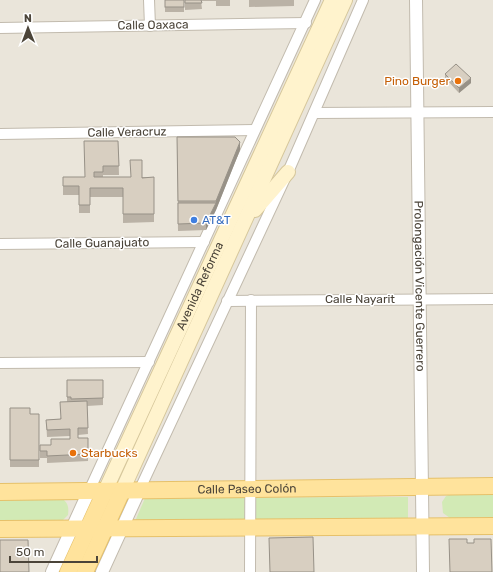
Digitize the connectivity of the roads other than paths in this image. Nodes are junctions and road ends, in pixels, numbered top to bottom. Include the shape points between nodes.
1 (149, 0) edge
2 (315, 0) edge
3 (332, 0) edge
4 (345, 0) edge
5 (363, 0) edge
6 (416, 0) edge
7 (306, 23) junction
8 (150, 26) junction
9 (0, 28) edge
10 (419, 112) junction
11 (493, 112) edge
12 (314, 113) junction
13 (254, 130) junction
14 (0, 134) edge
15 (288, 172) junction
16 (245, 220) junction
17 (204, 242) junction
18 (0, 244) edge
19 (421, 299) junction
20 (493, 299) edge
21 (227, 300) junction
22 (252, 300) junction
23 (149, 362) junction
24 (0, 363) edge
25 (493, 486) edge
26 (422, 487) junction
27 (249, 490) junction
28 (89, 491) junction
29 (105, 491) junction
30 (122, 491) junction
31 (139, 491) junction
32 (0, 492) edge
33 (493, 526) edge
34 (250, 527) junction
35 (423, 527) junction
36 (81, 528) junction
37 (105, 528) junction
38 (123, 528) junction
39 (0, 529) edge
40 (52, 572) edge
41 (68, 572) edge
42 (84, 572) edge
43 (102, 572) edge
44 (250, 572) edge
45 (424, 572) edge

1 - 8 street
2 - 7 street, Avenida Reforma
3 - 29 main road, Avenida Reforma
4 - 16 main road, Avenida Reforma
5 - 12 street
6 - 10 street, Prolongación Vicente Guerrero
7 - 8 street, Calle Oaxaca
7 - 13 street, Avenida Reforma
8 - 9 street, Calle Oaxaca
10 - 11 street
10 - 12 street
10 - 19 street, Prolongación Vicente Guerrero
12 - 15 street
13 - 14 street, Calle Veracruz
13 - 17 street, Avenida Reforma
15 - 16 main road
15 - 21 street
16 - 30 main road, Avenida Reforma
17 - 18 street, Calle Guanajuato
17 - 23 street, Avenida Reforma
19 - 20 street, Calle Nayarit
19 - 22 street, Calle Nayarit
19 - 26 street, Prolongación Vicente Guerrero
21 - 22 street, Calle Nayarit
21 - 31 street
22 - 27 street
23 - 24 street
23 - 28 street, Avenida Reforma
25 - 26 main road, Calle Paseo Colón
26 - 27 main road, Calle Paseo Colón
26 - 35 street, Prolongación Vicente Guerrero
27 - 31 main road, Calle Paseo Colón
27 - 34 street
28 - 29 main road, Calle Paseo Colón
28 - 32 main road, Calle Paseo Colón
28 - 36 street, Avenida Reforma
29 - 30 main road, Calle Paseo Colón
29 - 36 main road, Avenida Reforma
30 - 31 main road, Calle Paseo Colón
30 - 37 main road, Avenida Reforma
31 - 38 street
33 - 35 main road
34 - 35 main road
34 - 38 main road
34 - 44 street
35 - 45 street, Prolongación Vicente Guerrero
36 - 37 main road
36 - 39 main road
36 - 40 street, Avenida Reforma
36 - 41 main road, Avenida Reforma
37 - 38 main road
37 - 42 main road, Avenida Reforma
38 - 43 street

